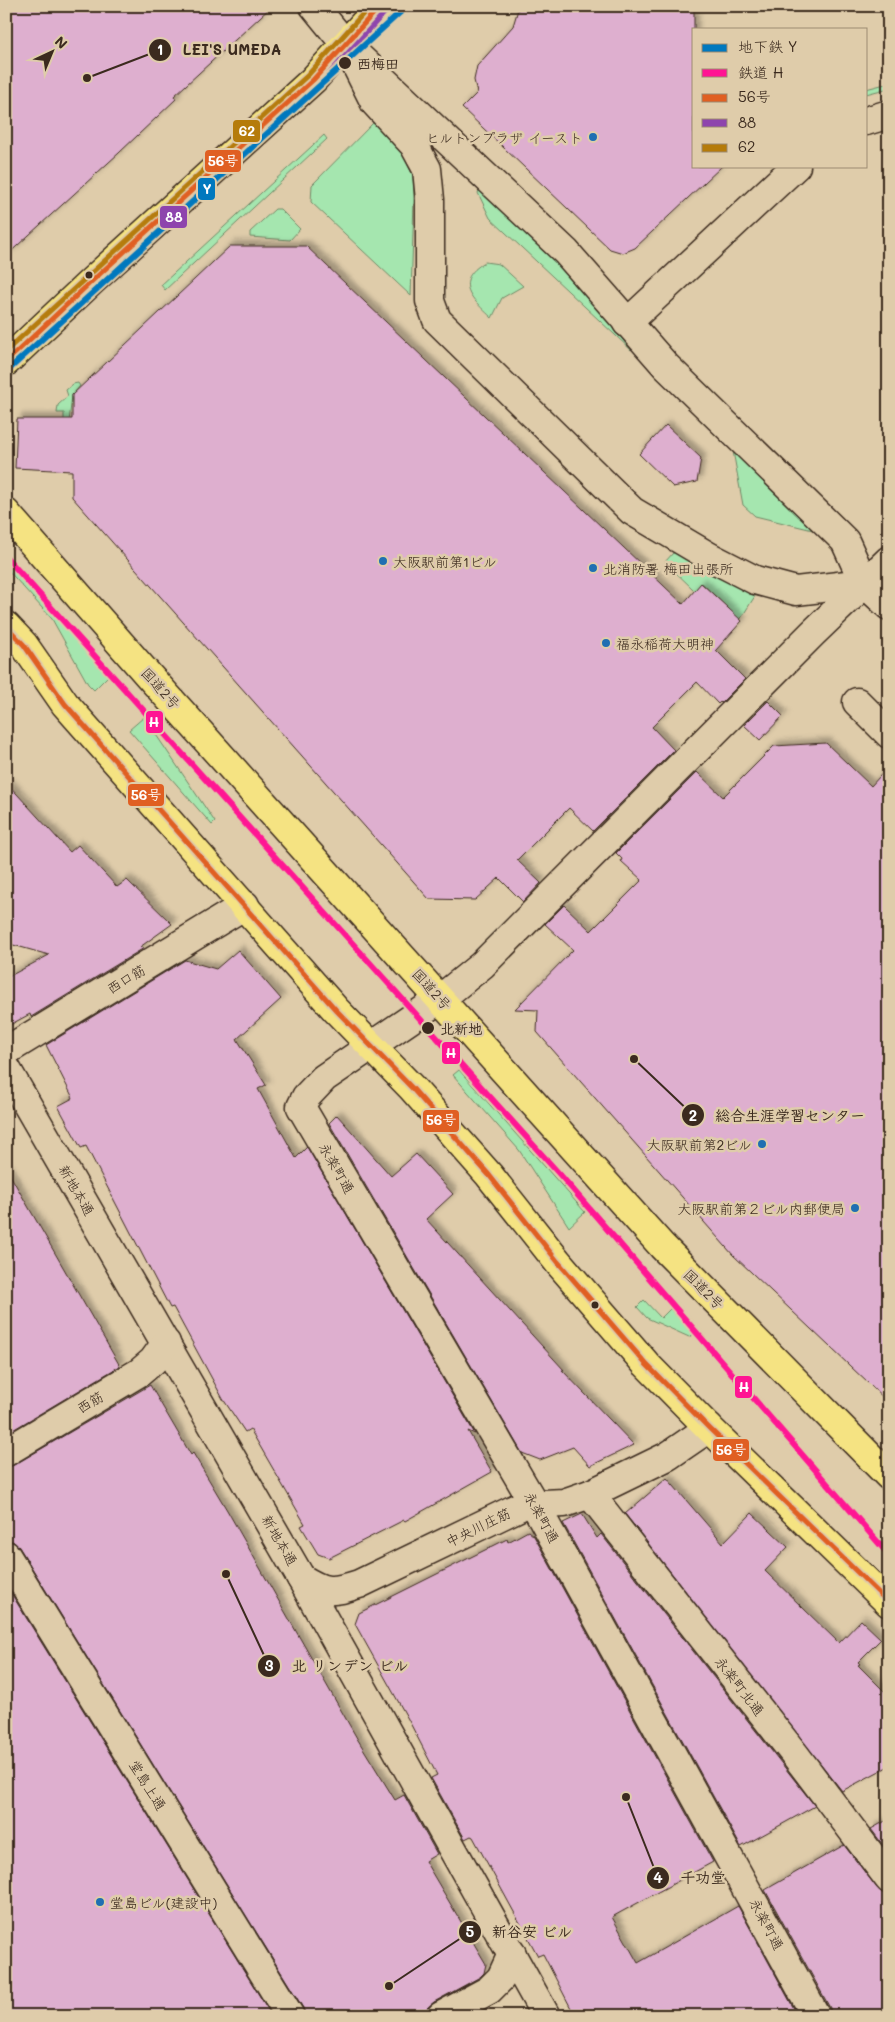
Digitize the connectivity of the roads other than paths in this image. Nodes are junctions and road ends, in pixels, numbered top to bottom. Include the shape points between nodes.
1 (314, 6) edge
2 (380, 6) edge
3 (345, 44) junction
4 (889, 114) edge
5 (868, 120) edge
6 (794, 168) edge
7 (627, 323) junction
8 (6, 362) edge
9 (6, 513) edge
10 (889, 560) edge
11 (864, 583) junction
12 (889, 606) edge
13 (6, 626) edge
14 (857, 702) dead end
15 (889, 734) edge
16 (245, 905) junction
17 (440, 999) junction
18 (370, 1046) junction
19 (6, 1051) edge
20 (6, 1068) edge
21 (166, 1343) junction
22 (708, 1428) junction
23 (6, 1452) edge
24 (889, 1476) edge
25 (590, 1494) junction
26 (535, 1505) junction
27 (6, 1555) edge
28 (301, 1578) junction
29 (888, 1600) edge
30 (889, 1879) edge
31 (512, 1954) junction
32 (290, 2016) edge
33 (441, 2016) edge
34 (546, 2016) edge
35 (816, 2016) edge

1 - 3 street
2 - 3 main road
3 - 7 street via 566,252
3 - 8 main road via 313,80
3 - 11 street via 375,103 414,145 427,169 430,302 437,320 632,511 755,580 796,591
4 - 5 street
6 - 7 street
7 - 11 street via 666,366 845,540
9 - 17 main road, 国道2号
10 - 11 street
11 - 12 street
11 - 17 street via 482,965
13 - 16 main road via 24,645 65,704
14 - 15 street
16 - 18 main road
16 - 19 street, 西口筋
17 - 18 street
17 - 24 main road, 国道2号 via 662,1246
18 - 22 main road via 490,1175 558,1262 646,1364
18 - 26 street, 永楽町通 via 324,1078 301,1107
20 - 21 street, 新地本通
21 - 23 street, 西筋 via 140,1372
21 - 28 street, 新地本通
22 - 25 street, 中央川庄筋 via 668,1456
22 - 29 main road
25 - 26 street, 中央川庄筋 via 564,1503
25 - 30 street, 永楽町北通
26 - 28 street, 中央川庄筋 via 523,1505 346,1589 320,1589
26 - 35 street, 永楽町通
27 - 32 street, 堂島上通
28 - 31 street, 新地本通
31 - 33 street via 501,1978 489,1990
31 - 34 street, 新地本通

